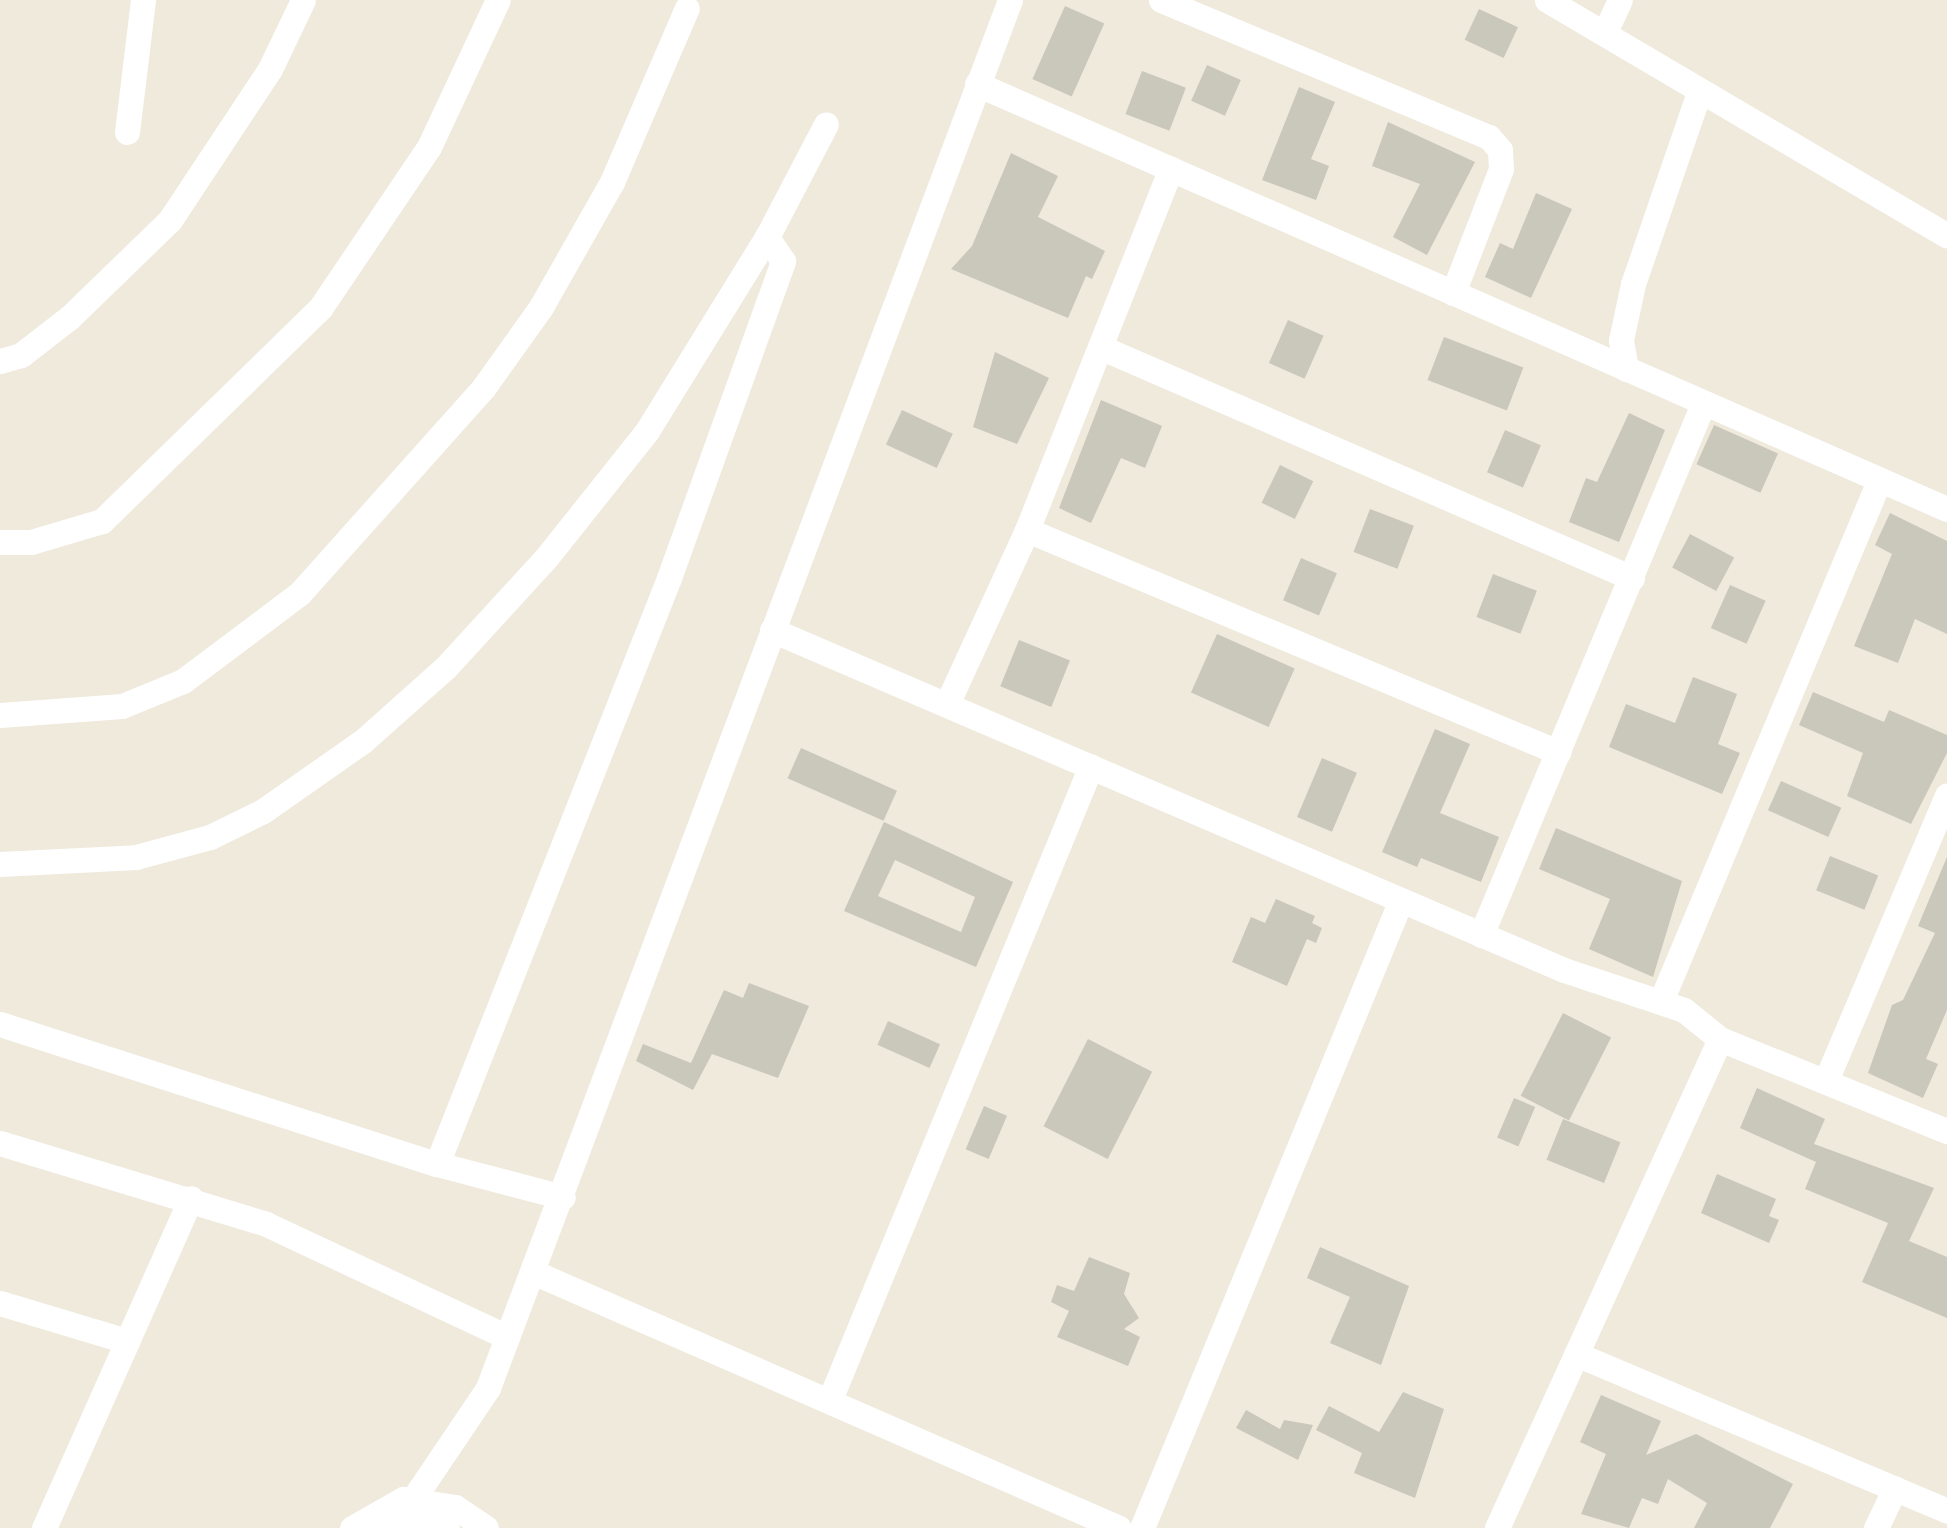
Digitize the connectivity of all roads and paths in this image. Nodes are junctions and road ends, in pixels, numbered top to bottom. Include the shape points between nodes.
1 (143, 0) edge
2 (303, 0) edge
3 (498, 0) edge
4 (1010, 0) edge
5 (1161, 0) edge
6 (1547, 0) edge
7 (1620, 0) edge
8 (687, 8) dead end
9 (1605, 32) junction
10 (977, 84) junction
11 (1699, 92) junction
12 (826, 124) dead end
13 (126, 132) dead end
14 (1171, 168) junction
15 (768, 236) junction
16 (1947, 236) edge
17 (1453, 293) junction
18 (1100, 348) junction
19 (0, 360) edge
20 (1626, 368) junction
21 (1703, 404) junction
22 (1879, 481) junction
23 (1947, 509) edge
24 (1027, 530) junction
25 (0, 542) edge
26 (1632, 578) junction
27 (772, 630) junction
28 (947, 704) junction
29 (0, 714) edge
30 (1558, 752) junction
31 (1091, 766) junction
32 (1947, 794) edge
33 (0, 864) edge
34 (1401, 900) junction
35 (1482, 934) junction
36 (1661, 1001) junction
37 (0, 1024) edge
38 (1720, 1039) junction
39 (1827, 1078) junction
40 (1947, 1132) edge
41 (0, 1143) edge
42 (437, 1164) junction
43 (562, 1197) junction
44 (191, 1198) junction
45 (534, 1272) junction
46 (0, 1303) edge
47 (506, 1337) junction
48 (127, 1341) junction
49 (1576, 1354) junction
50 (831, 1397) junction
51 (1894, 1488) junction
52 (413, 1499) junction
53 (1947, 1511) edge
54 (393, 1526) edge
55 (44, 1528) edge
56 (352, 1528) edge
57 (447, 1528) edge
58 (486, 1528) edge
59 (1119, 1528) edge
60 (1142, 1528) edge
61 (1497, 1528) edge
62 (1876, 1528) edge

1 - 13 street
2 - 19 street via 270,69 170,220 70,318 21,355
3 - 25 street via 430,147 321,307 102,521 31,542
4 - 10 street
5 - 17 street via 1488,136 1500,150 1501,169
6 - 9 street
7 - 9 street
8 - 29 street via 612,182 541,307 484,387 300,593 183,681 152,694 72,713
9 - 11 street
10 - 14 street
10 - 27 street
11 - 16 street
11 - 20 street via 1634,284 1621,340
12 - 15 street
14 - 17 street
14 - 18 street
15 - 33 street via 614,474 446,667 363,741 263,811 210,837 136,857
15 - 42 street via 783,261 662,597
17 - 20 street
18 - 24 street
18 - 26 street
20 - 21 street
21 - 22 street
21 - 26 street
22 - 23 street
22 - 36 street
24 - 28 street
24 - 30 street
26 - 30 street
27 - 28 street
27 - 43 street
28 - 31 street
30 - 35 street
31 - 34 street
31 - 50 street
32 - 39 street
34 - 35 street
34 - 60 street
35 - 36 street
36 - 38 street
37 - 42 street
38 - 39 street
38 - 49 street
39 - 40 street
41 - 44 street
42 - 43 street
43 - 45 street
44 - 47 street via 266,1224
44 - 48 street
45 - 47 street
45 - 50 street
46 - 48 street
47 - 52 street via 488,1388
48 - 55 street
49 - 51 street
49 - 61 street
50 - 59 street
51 - 53 street
51 - 62 street
52 - 54 street
52 - 56 street via 384,1504
52 - 58 street via 455,1507
54 - 57 street via 429,1521

